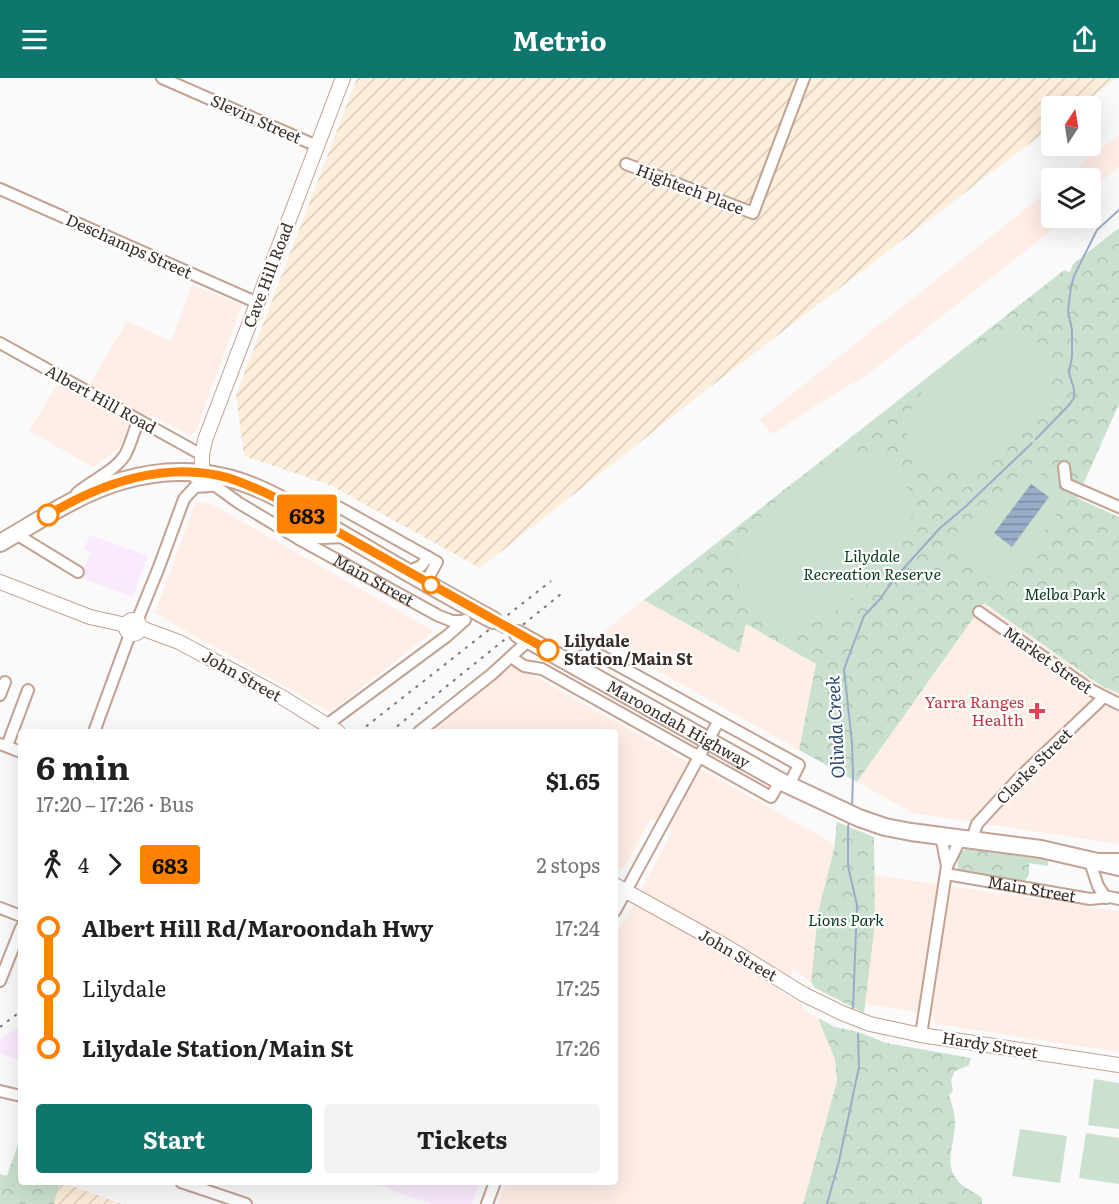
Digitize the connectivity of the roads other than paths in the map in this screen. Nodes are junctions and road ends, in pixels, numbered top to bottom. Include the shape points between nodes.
1 (344, 78) edge
2 (804, 78) edge
3 (168, 79) edge
4 (317, 146) junction
5 (626, 164) dead end
6 (0, 189) edge
7 (258, 303) junction
8 (0, 343) edge
9 (138, 420) junction
10 (202, 454) junction
11 (1064, 467) dead end
12 (213, 483) junction
13 (63, 506) junction
14 (1119, 507) edge
15 (297, 509) junction
16 (16, 534) junction
17 (347, 537) junction
18 (299, 539) junction
19 (0, 543) edge
20 (432, 560) junction
21 (78, 572) dead end
22 (407, 572) junction
23 (0, 582) edge
24 (426, 582) junction
25 (477, 612) junction
26 (980, 612) dead end
27 (493, 620) tunnel mouth
28 (463, 621) junction
29 (133, 627) junction
30 (524, 637) joint
31 (511, 657) junction
32 (570, 663) junction
33 (5, 682) dead end
34 (28, 690) dead end
35 (0, 695) edge
36 (1104, 698) junction
37 (1119, 704) edge
38 (348, 709) junction
39 (718, 722) junction
40 (324, 727) edge
41 (95, 729) edge
42 (343, 729) edge
43 (423, 729) edge
44 (709, 741) junction
45 (3, 745) edge
46 (18, 751) edge
47 (700, 757) junction
48 (781, 781) junction
49 (941, 836) junction
50 (967, 839) junction
51 (1119, 858) edge
52 (1089, 859) junction
53 (1119, 867) edge
54 (946, 870) junction
55 (620, 888) edge
56 (1106, 898) junction
57 (1119, 898) edge
58 (0, 908) edge
59 (18, 915) edge
60 (18, 936) edge
61 (0, 981) edge
62 (862, 1021) joint
63 (921, 1035) junction
64 (1119, 1065) edge
65 (0, 1092) edge
66 (18, 1095) edge
67 (190, 1185) edge
68 (494, 1185) edge
69 (246, 1204) edge
70 (487, 1204) edge

1 - 4 main road, Cave Hill Road
2 - 5 street, Hightech Place via 753,213
3 - 4 street, Slevin Street
4 - 7 main road, Cave Hill Road
6 - 7 street, Deschamps Street
7 - 10 main road, Cave Hill Road
8 - 9 street, Albert Hill Road
9 - 10 street, Albert Hill Road
9 - 13 street via 122,458
10 - 12 main road, Cave Hill Road
11 - 14 street via 1066,484
12 - 13 highway via 180,472 160,473 124,480
12 - 15 highway via 227,478
12 - 18 street, Main Street
12 - 29 street via 195,487 182,502
13 - 16 highway
15 - 17 highway
15 - 20 street via 317,503 333,504
16 - 19 highway
16 - 21 street
17 - 18 street
17 - 22 highway
18 - 28 street, Main Street via 439,616
20 - 22 street
20 - 24 street
22 - 24 highway
23 - 29 main road, John Street via 90,617
24 - 25 highway
25 - 27 highway
25 - 28 street
26 - 36 street, Market Street
28 - 38 street
29 - 40 main road, John Street via 180,642 280,696
29 - 41 street
30 - 31 street
30 - 32 highway, Maroondah Highway
31 - 43 street
31 - 47 street via 524,666 542,669
32 - 39 street via 592,651
32 - 44 highway, Maroondah Highway
33 - 35 street
34 - 45 street
36 - 37 street, Market Street
36 - 50 street, Clarke Street via 1021,776
38 - 40 street
38 - 42 street
39 - 44 street
39 - 48 street via 799,765
44 - 47 street
44 - 48 highway, Maroondah Highway
45 - 46 street
47 - 48 street via 771,797
47 - 55 street
48 - 49 highway, Maroondah Highway via 860,818
49 - 50 highway
49 - 54 street, Clarke Street
50 - 52 highway
50 - 54 street, Clarke Street
51 - 52 street
52 - 53 highway
52 - 56 street
54 - 56 street, Main Street via 1090,899
54 - 63 street, Clarke Street
55 - 62 main road, John Street via 803,994
56 - 57 street, Main Street
58 - 59 street
60 - 61 street
62 - 63 main road, Hardy Street
63 - 64 main road, Hardy Street
65 - 66 street
67 - 69 street
68 - 70 street

